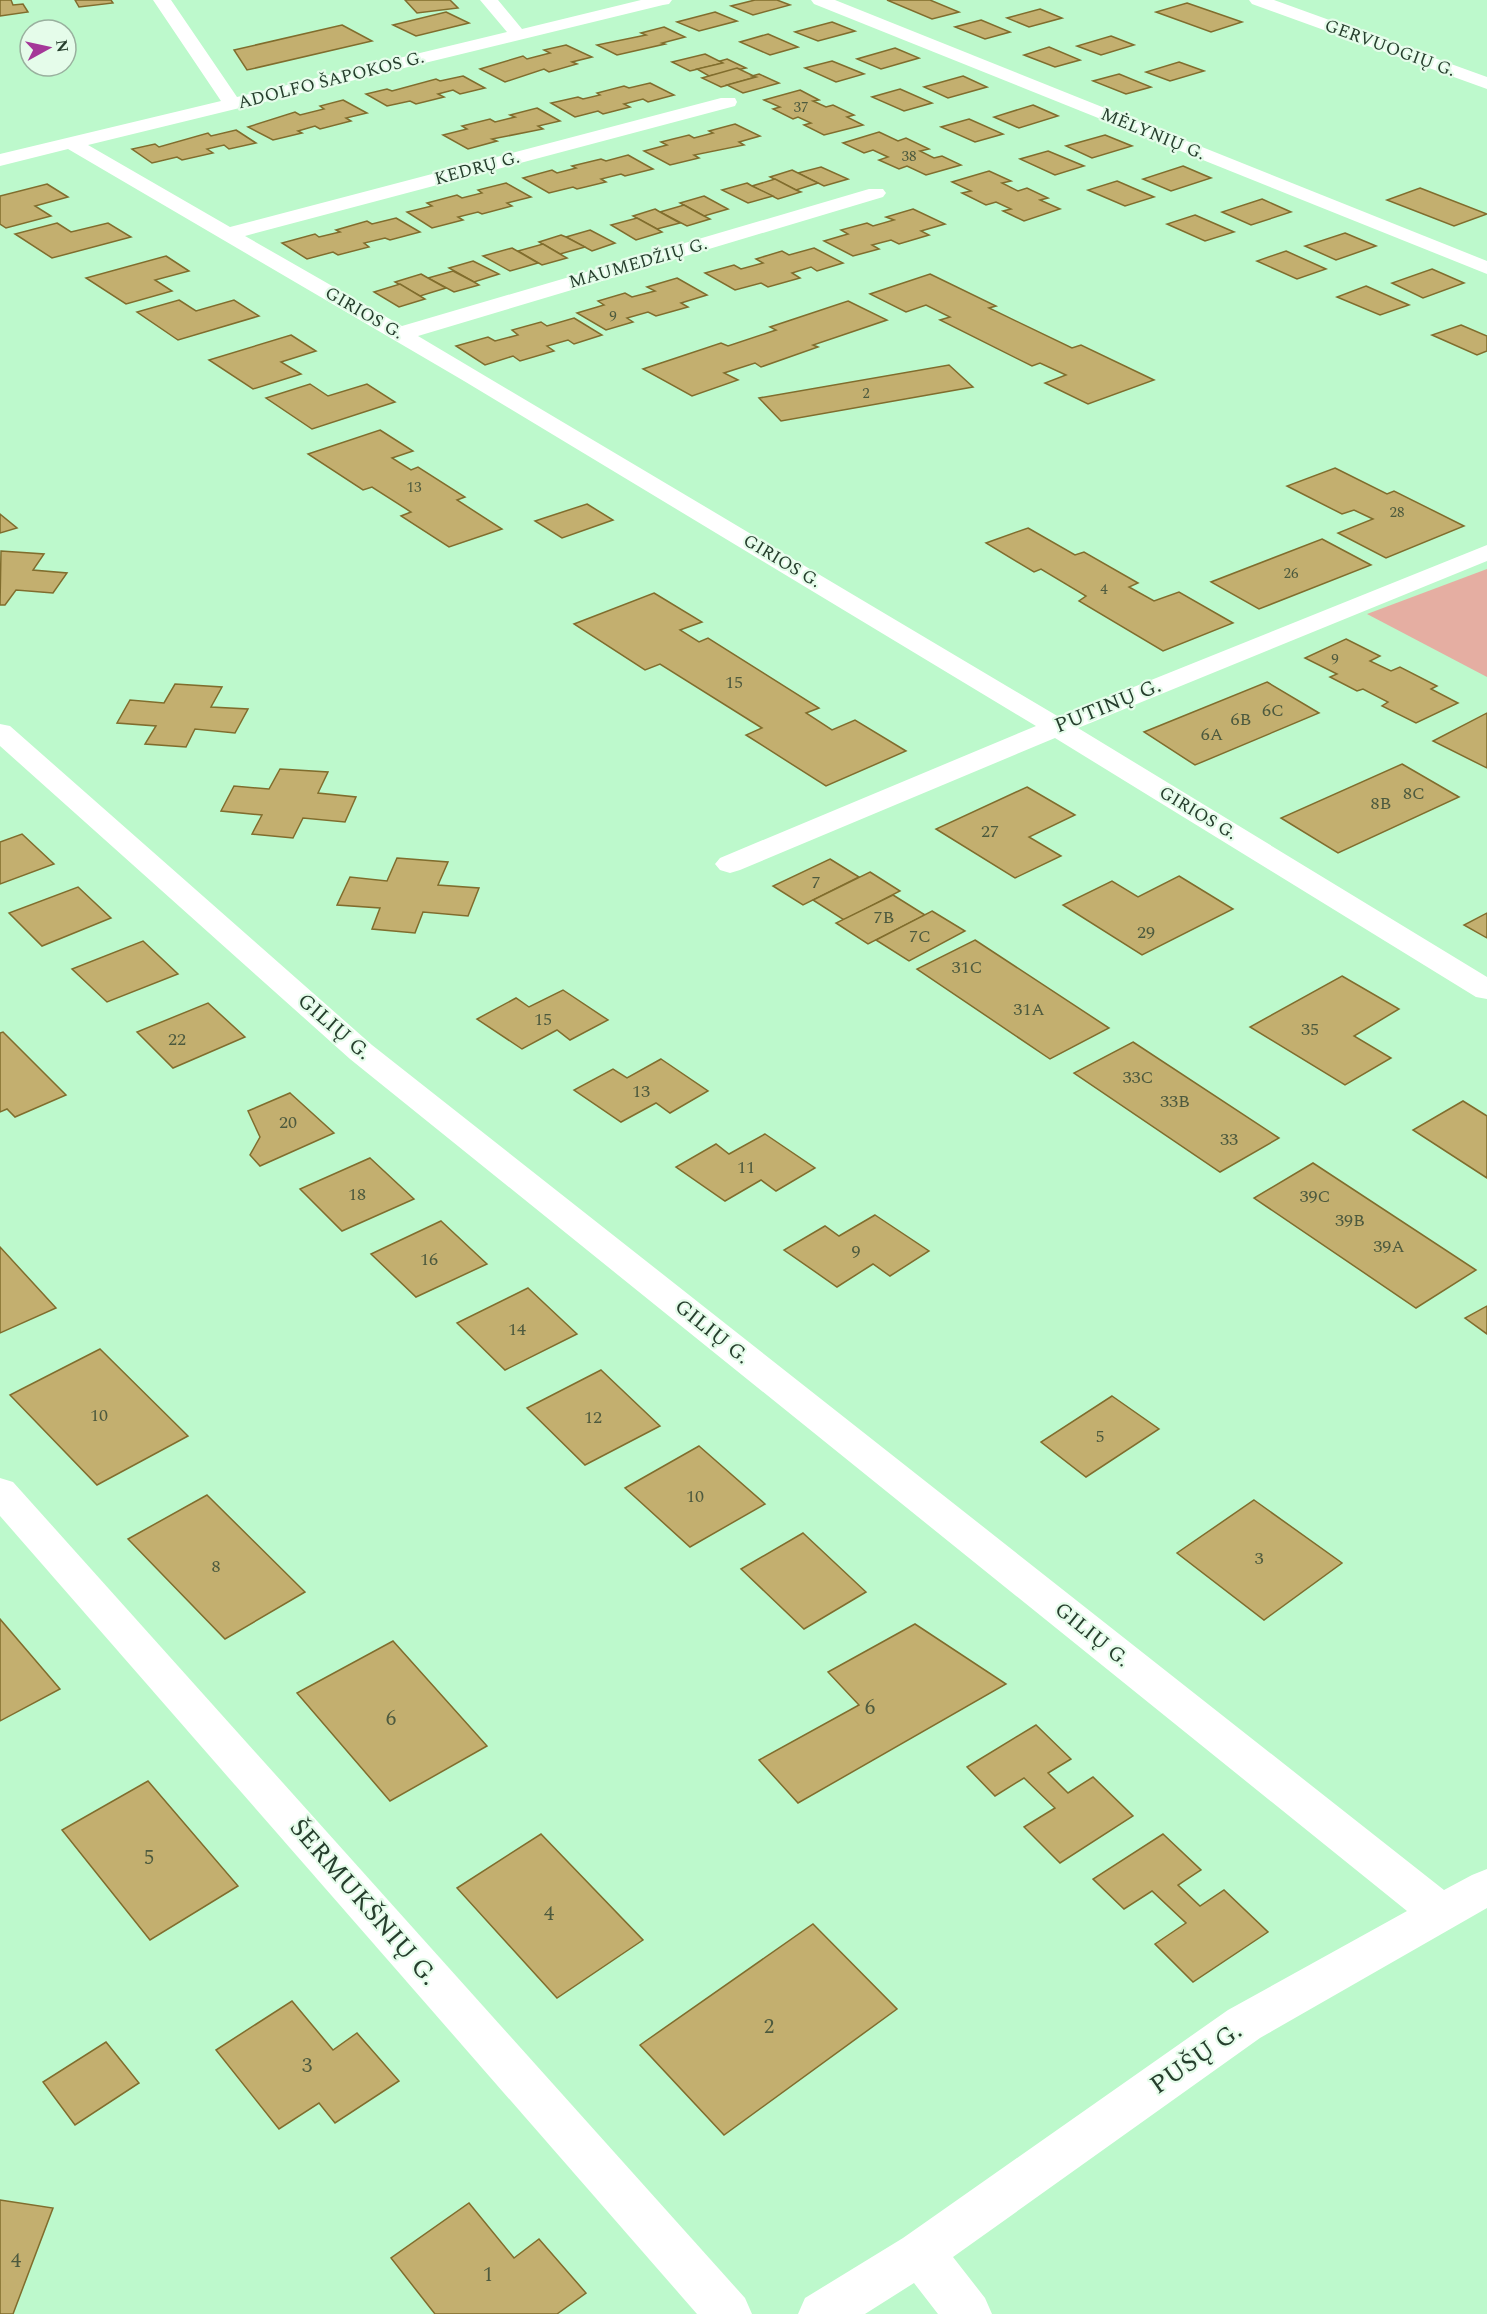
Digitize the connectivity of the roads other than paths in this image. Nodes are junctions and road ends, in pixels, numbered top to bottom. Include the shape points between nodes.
1 (162, 0) edge
2 (489, 0) edge
3 (663, 0) edge
4 (820, 0) edge
5 (1258, 0) edge
6 (518, 35) junction
7 (1487, 83) edge
8 (728, 102) dead end
9 (232, 104) junction
10 (71, 143) junction
11 (0, 160) edge
12 (876, 193) dead end
13 (227, 234) junction
14 (1487, 268) edge
15 (400, 334) junction
16 (1487, 552) edge
17 (1057, 727) junction
18 (0, 732) edge
19 (730, 864) dead end
20 (1487, 990) edge
21 (0, 1491) edge
22 (1487, 1887) edge
23 (1441, 1913) junction
24 (920, 2253) junction
25 (728, 2314) edge
26 (822, 2314) edge
27 (968, 2314) edge

1 - 9 street
2 - 6 street
3 - 6 street, ADOLFO ŠAPOKOS G.
4 - 14 street, MĖLYNIŲ G.
5 - 7 street, GERVUOGIŲ G.
6 - 9 street, ADOLFO ŠAPOKOS G.
8 - 13 street, KEDRŲ G.
9 - 10 street, ADOLFO ŠAPOKOS G.
10 - 11 street, ADOLFO ŠAPOKOS G.
10 - 13 street, GIRIOS G.
12 - 15 street, MAUMEDŽIŲ G.
13 - 15 street, GIRIOS G.
15 - 17 street, GIRIOS G.
16 - 17 street, PUTINŲ G.
17 - 19 street, PUTINŲ G.
17 - 20 street, GIRIOS G.
18 - 23 street, GILIŲ G. via 361,1052
21 - 25 street, ŠERMUKŠNIŲ G.
22 - 23 street, PUŠŲ G.
23 - 24 street, PUŠŲ G. via 1244,2024
24 - 26 street, PUŠŲ G.
24 - 27 street

